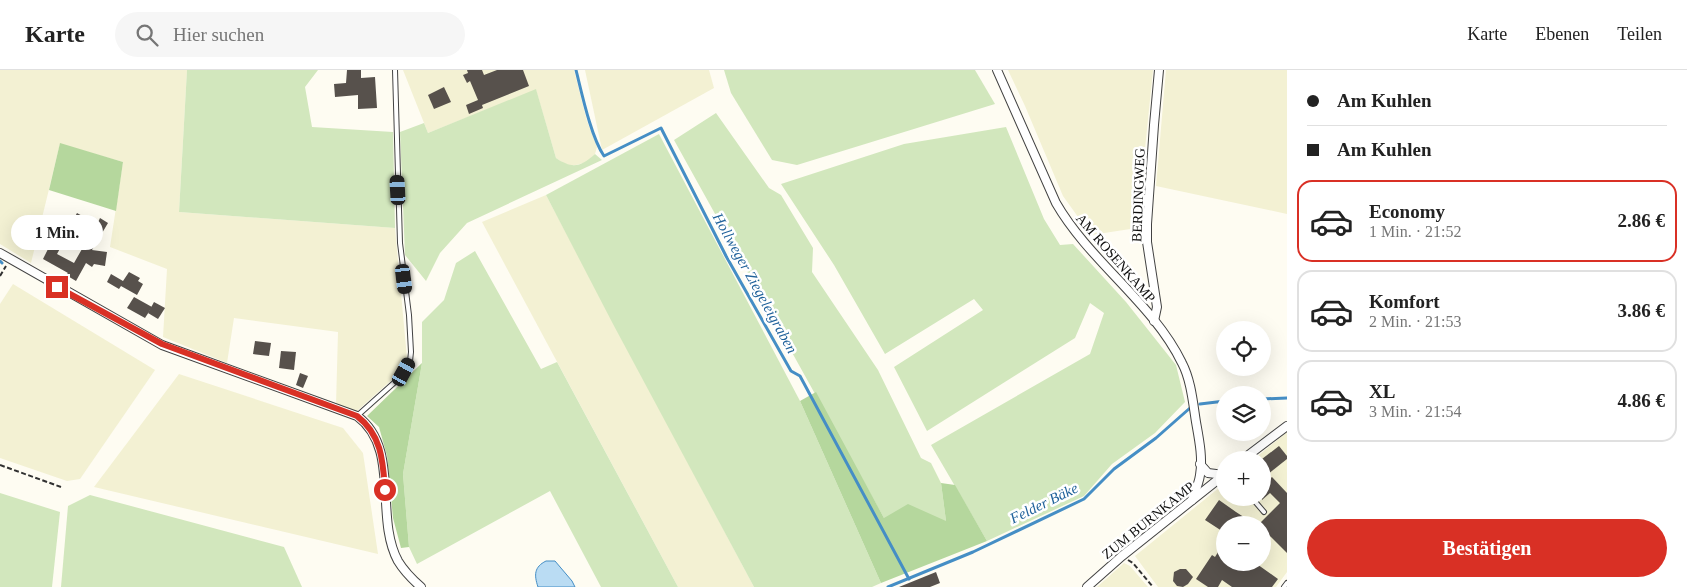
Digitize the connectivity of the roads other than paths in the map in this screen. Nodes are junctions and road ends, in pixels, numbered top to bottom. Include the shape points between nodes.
1 (395, 70) edge
2 (997, 70) edge
3 (1159, 70) edge
4 (0, 254) edge
5 (1154, 321) junction
6 (357, 416) junction
7 (1287, 426) edge
8 (1254, 451) edge
9 (1200, 464) junction
10 (1216, 473) edge
11 (1216, 481) edge
12 (1192, 500) junction
13 (1259, 506) edge
14 (1264, 512) dead end
15 (1287, 583) edge
16 (421, 587) edge
17 (1086, 587) edge
18 (1284, 587) edge

1 - 6 lane via 400,243 412,352 404,372
2 - 5 street, AM ROSENKAMP via 1066,219
3 - 5 street, BERDINGWEG via 1147,224 1156,307
4 - 6 street via 162,344
5 - 9 street, AM ROSENKAMP via 1183,365 1195,414
6 - 16 street via 373,432 379,447 390,534 398,560
7 - 8 street
9 - 10 street via 1208,473
9 - 12 street, AM ROSENKAMP
11 - 12 street, ZUM BURNKAMP
12 - 17 street, ZUM BURNKAMP
13 - 14 lane
15 - 18 lane

